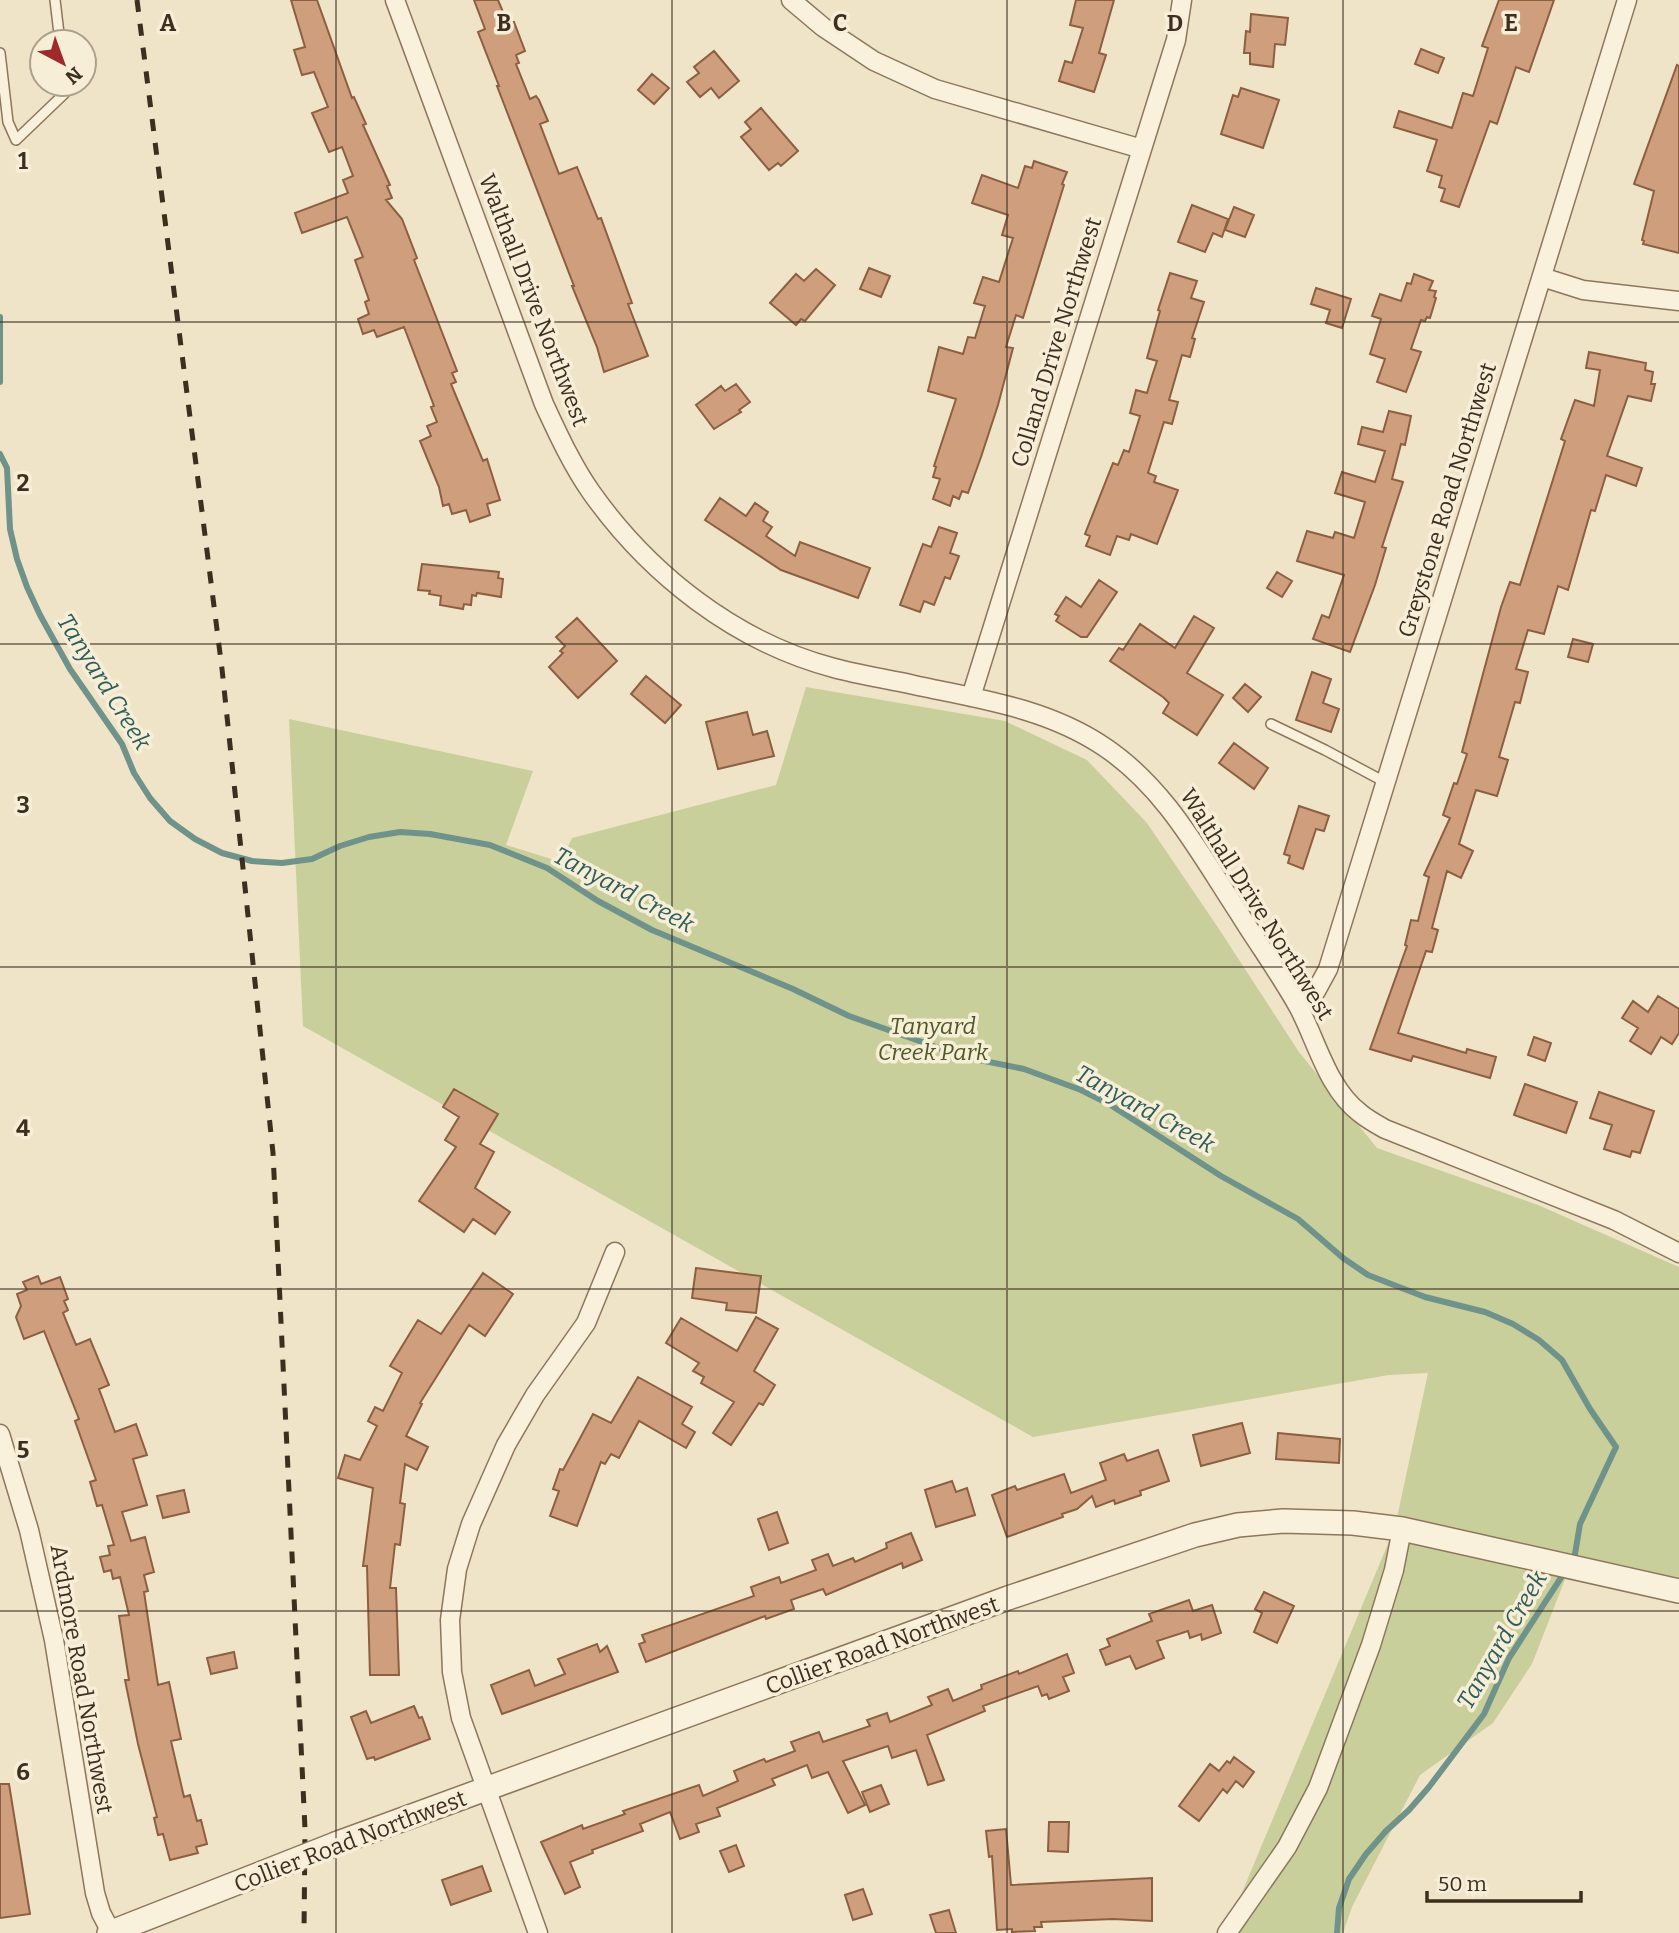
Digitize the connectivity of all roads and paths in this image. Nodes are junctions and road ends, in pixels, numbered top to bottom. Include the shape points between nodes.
1 (55, 0) edge
2 (395, 0) edge
3 (791, 0) edge
4 (1182, 0) edge
5 (1628, 0) edge
6 (58, 28) edge
7 (0, 53) edge
8 (60, 98) edge
9 (1142, 149) junction
10 (1542, 277) junction
11 (1679, 301) edge
12 (971, 697) junction
13 (1271, 724) dead end
14 (1385, 782) junction
15 (1298, 1006) junction
16 (615, 1252) dead end
17 (1679, 1253) edge
18 (0, 1434) edge
19 (1402, 1529) junction
20 (1679, 1591) edge
21 (486, 1789) junction
22 (111, 1933) edge
23 (538, 1933) edge
24 (1227, 1933) edge

1 - 6 lane
2 - 12 street, Walthall Drive Northwest via 544,404 590,492 623,534 660,572 702,605 768,643 832,668
3 - 9 street via 874,61 935,89
4 - 9 street, Colland Drive Northwest via 1176,40
5 - 10 street, Greystone Road Northwest
7 - 8 lane via 8,122 16,140
9 - 12 street, Colland Drive Northwest
10 - 11 street via 1583,290
10 - 14 street, Greystone Road Northwest
12 - 15 street, Walthall Drive Northwest via 1021,708 1063,724 1103,746 1142,777 1181,823
13 - 14 lane
14 - 15 street, Greystone Road Northwest via 1328,969 1316,991
15 - 17 street, Walthall Drive Northwest via 1336,1085 1359,1113 1385,1129 1614,1220
16 - 21 street via 586,1323 506,1445 471,1524 457,1569 450,1620 452,1672 461,1718
18 - 22 street, Ardmore Road Northwest via 32,1542 54,1640 95,1893
19 - 20 street, Collier Road Northwest
19 - 21 street, Collier Road Northwest via 1283,1521 1195,1535 1008,1598
19 - 24 street via 1371,1644 1318,1788 1287,1847
21 - 22 street, Collier Road Northwest, bridge
21 - 23 street

